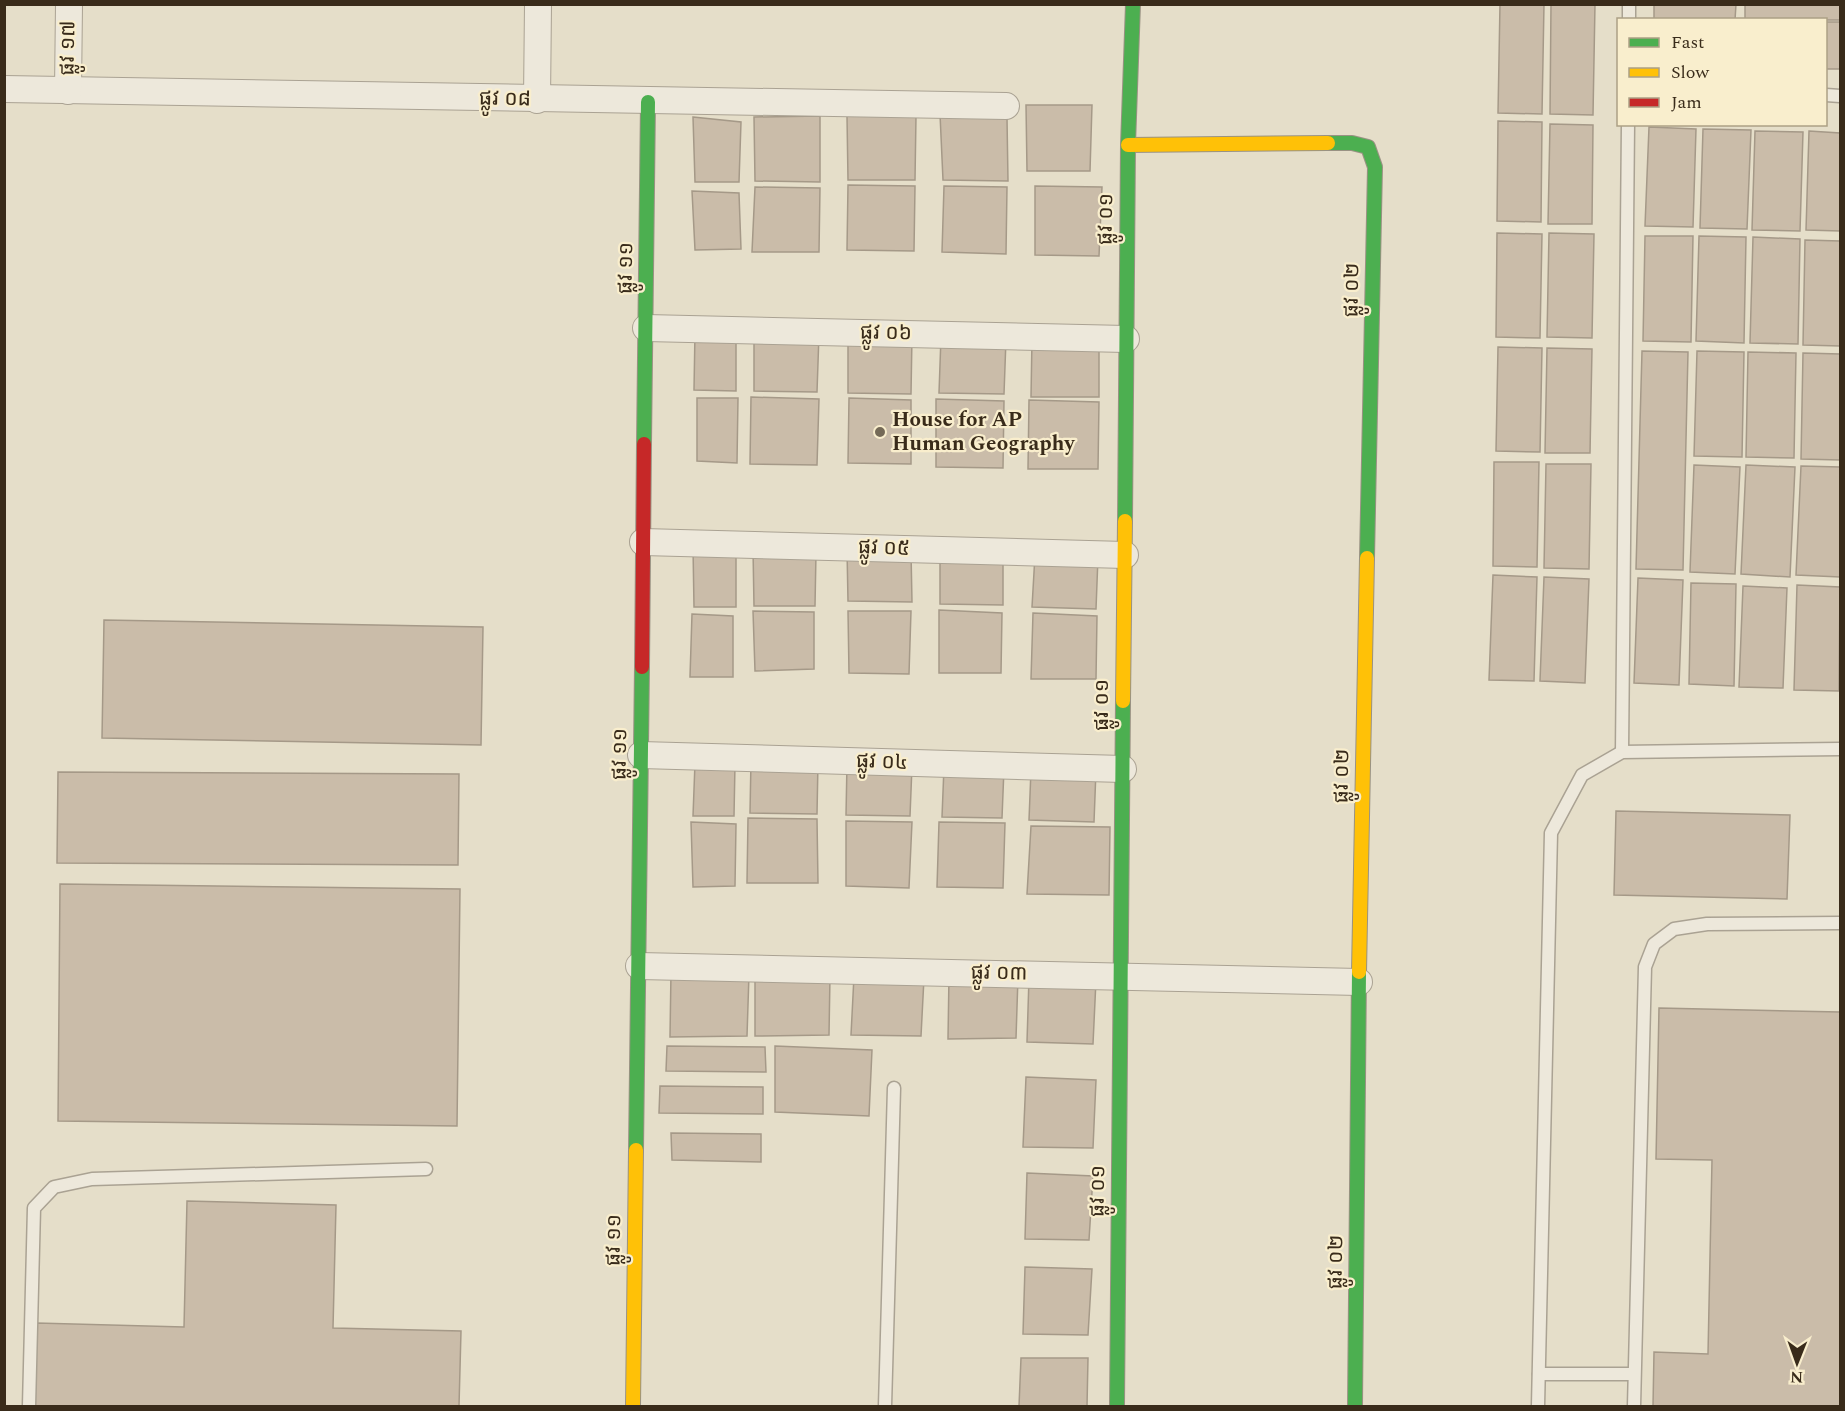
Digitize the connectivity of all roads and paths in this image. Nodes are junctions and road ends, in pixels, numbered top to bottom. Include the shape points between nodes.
1 (69, 4) edge
2 (538, 4) edge
3 (1132, 4) edge
4 (4, 89) edge
5 (68, 91) junction
6 (537, 100) junction
7 (648, 102) junction
8 (1006, 106) dead end
9 (1628, 126) edge
10 (1128, 145) junction
11 (646, 328) junction
12 (1126, 339) junction
13 (643, 542) junction
14 (1125, 555) junction
15 (1840, 749) edge
16 (1622, 752) junction
17 (641, 755) junction
18 (1123, 769) junction
19 (1840, 923) edge
20 (639, 966) junction
21 (1121, 975) junction
22 (1359, 982) junction
23 (894, 1088) dead end
24 (426, 1169) dead end
25 (1539, 1374) junction
26 (1634, 1374) junction
27 (29, 1407) edge
28 (633, 1407) edge
29 (885, 1407) edge
30 (1117, 1407) edge
31 (1355, 1407) edge
32 (1538, 1407) edge
33 (1634, 1407) edge

1 - 5 street, ផ្លូវ ១៧
2 - 6 street
3 - 10 street, ផ្លូវ ០១
4 - 5 street, ផ្លូវ ០៨
5 - 6 street, ផ្លូវ ០៨
6 - 7 street, ផ្លូវ ០៨
7 - 8 street, ផ្លូវ ០៨
7 - 11 street, ផ្លូវ ១១
9 - 16 lane
10 - 12 street, ផ្លូវ ០១
10 - 22 street, ផ្លូវ ០២ via 1352,143 1368,147 1375,167
11 - 12 street, ផ្លូវ ០៦
11 - 13 street, ផ្លូវ ១១
12 - 14 street, ផ្លូវ ០១
13 - 14 street, ផ្លូវ ០៥
13 - 17 street, ផ្លូវ ១១
14 - 18 street, ផ្លូវ ០១
15 - 16 lane
16 - 25 lane via 1582,775 1551,833
17 - 18 street, ផ្លូវ ០៤
17 - 20 street, ផ្លូវ ១១
18 - 21 street, ផ្លូវ ០១
19 - 26 lane via 1707,924 1674,929 1654,944 1646,967
20 - 21 street, ផ្លូវ ០៣
20 - 28 street, ផ្លូវ ១១
21 - 22 street, ផ្លូវ ០៣
21 - 30 street, ផ្លូវ ០១
22 - 31 street, ផ្លូវ ០២
23 - 29 lane
24 - 27 lane via 92,1179 54,1187 34,1208
25 - 26 lane
25 - 32 lane
26 - 33 lane

